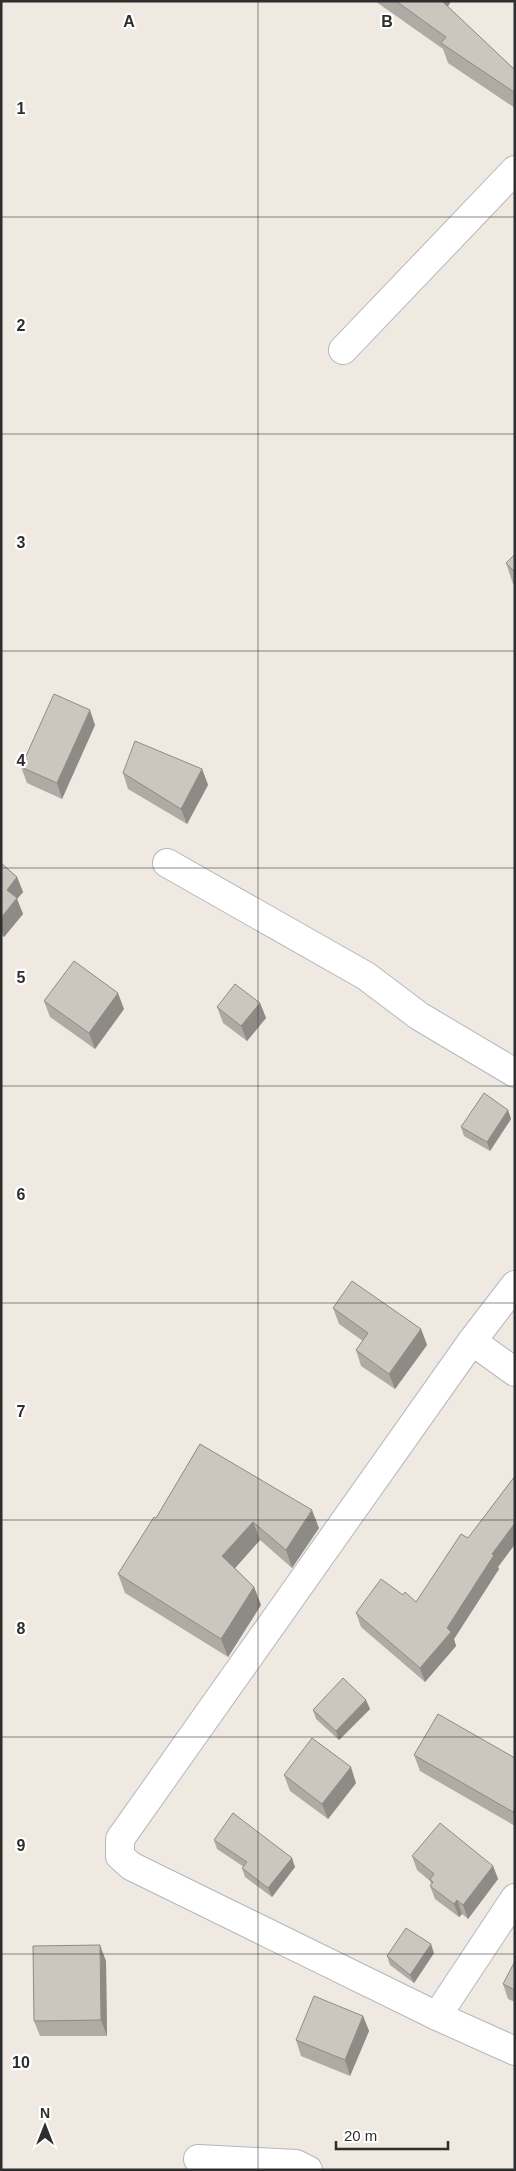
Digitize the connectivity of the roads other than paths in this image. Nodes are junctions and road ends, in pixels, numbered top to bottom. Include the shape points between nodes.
1 (515, 170) edge
2 (343, 350) dead end
3 (167, 864) dead end
4 (515, 1073) edge
5 (515, 1286) edge
6 (472, 1341) junction
7 (515, 1372) edge
8 (515, 1898) edge
9 (437, 2016) junction
10 (515, 2050) edge
11 (198, 2159) dead end
12 (308, 2170) edge

1 - 2 street
3 - 4 street via 366,976 419,1016
5 - 6 street
6 - 7 street
6 - 9 street via 120,1839 120,1856 131,1866
8 - 9 street
9 - 10 street
11 - 12 street via 296,2164

